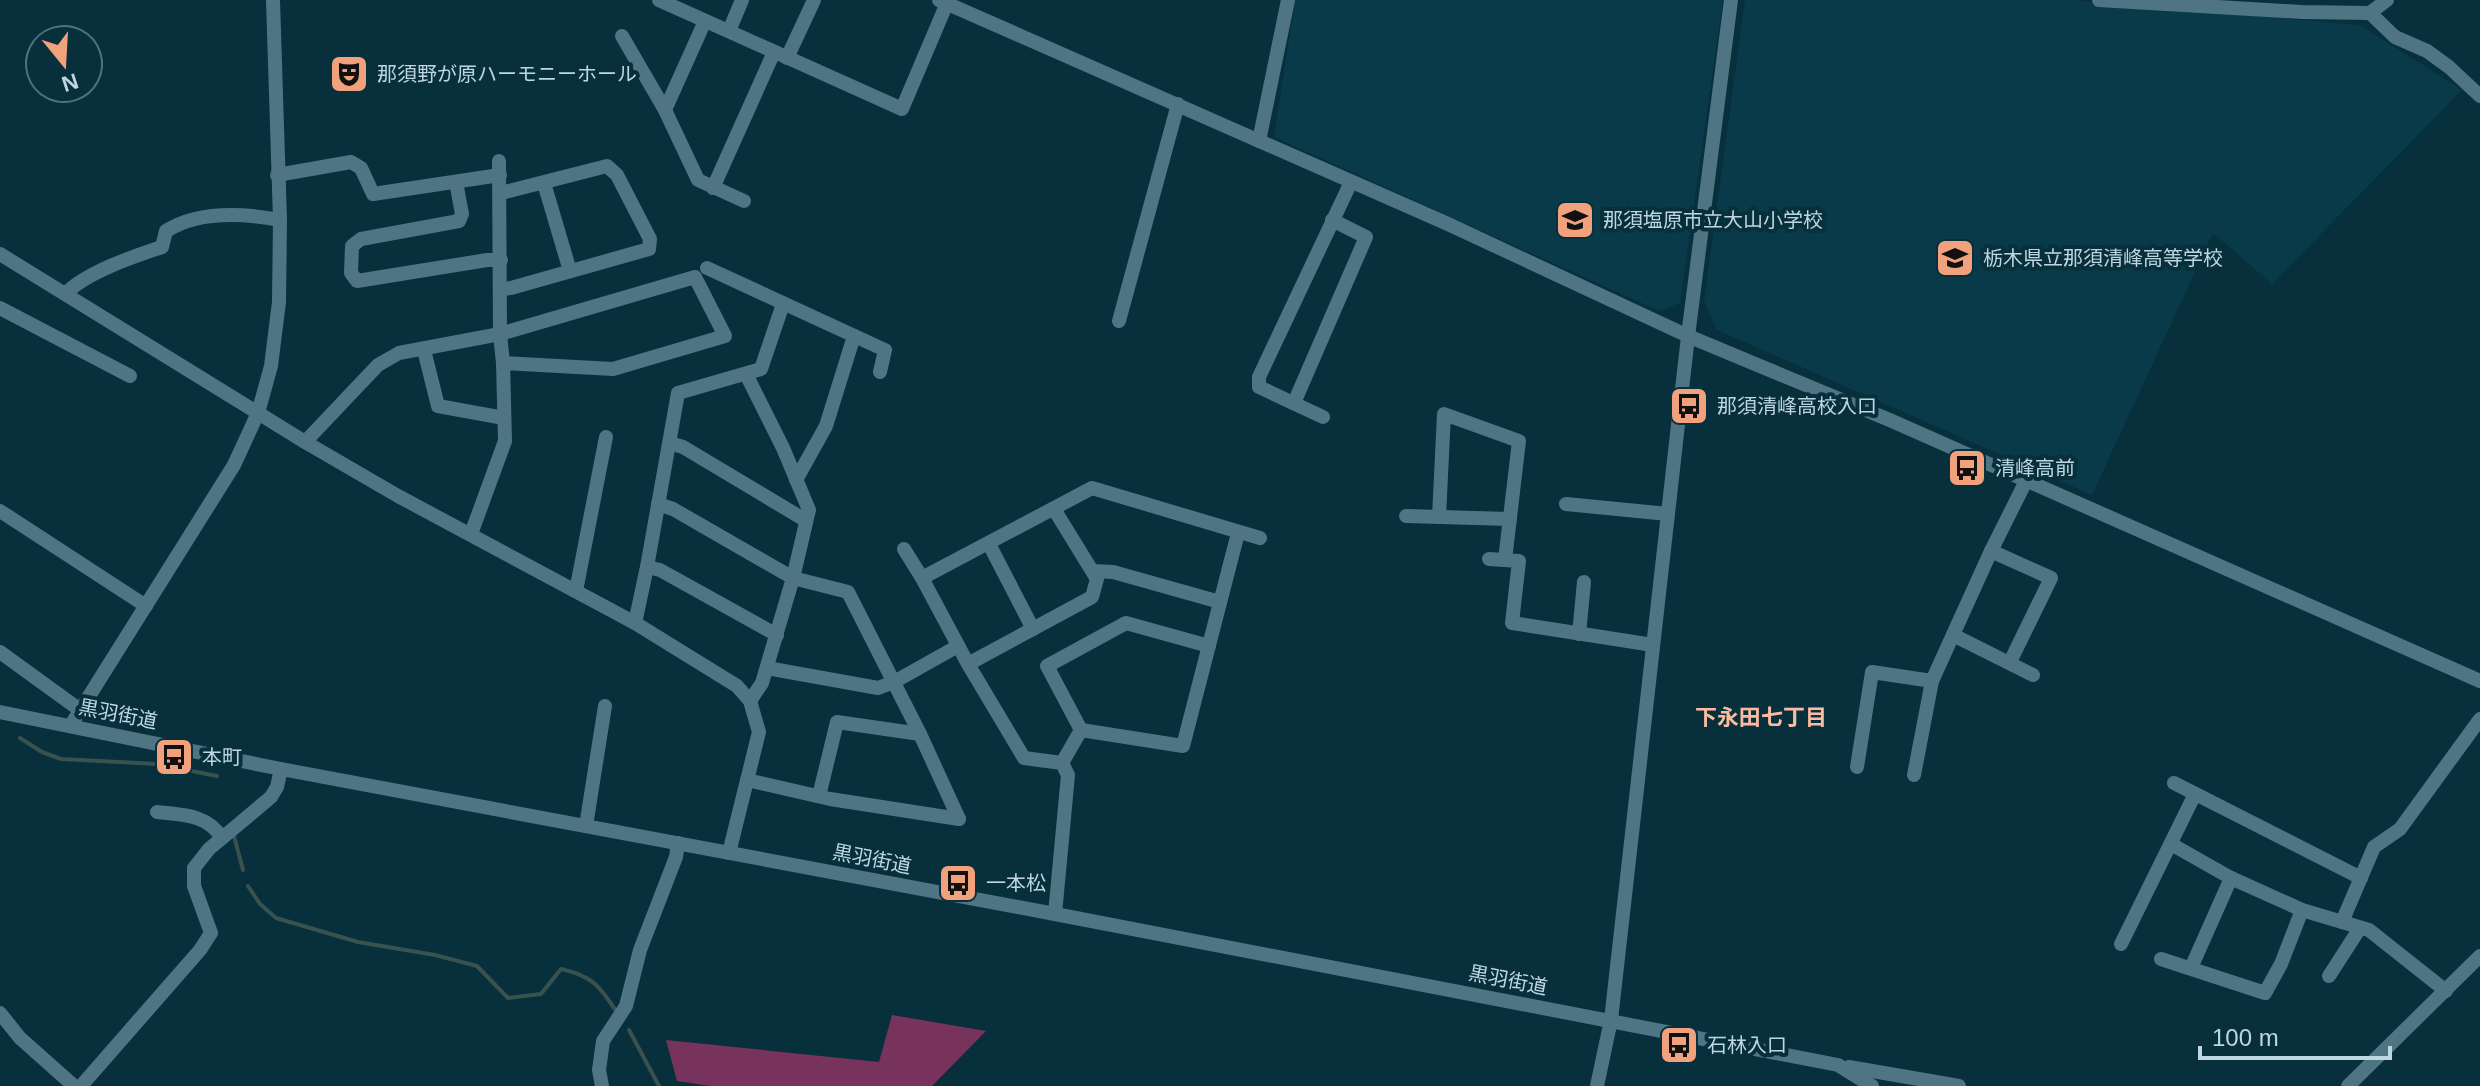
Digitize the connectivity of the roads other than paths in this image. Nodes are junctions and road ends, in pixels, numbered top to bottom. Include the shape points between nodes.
1 (273, 0) edge
2 (742, 0) edge
3 (814, 0) edge
4 (1288, 0) edge
5 (1731, 0) edge
6 (2099, 0) edge
7 (2387, 0) edge
8 (664, 1) edge
9 (943, 2) edge
10 (2370, 13) junction
11 (705, 21) junction
12 (729, 31) junction
13 (622, 36) dead end
14 (781, 55) junction
15 (2480, 96) edge
16 (1178, 104) junction
17 (665, 110) junction
18 (1259, 141) junction
19 (277, 175) junction
20 (456, 182) junction
21 (1351, 182) junction
22 (544, 183) junction
23 (713, 188) junction
24 (501, 193) junction
25 (744, 201) dead end
26 (280, 220) junction
27 (1332, 220) junction
28 (0, 254) edge
29 (501, 260) junction
30 (707, 268) dead end
31 (570, 271) junction
32 (501, 289) junction
33 (65, 294) junction
34 (783, 304) junction
35 (0, 308) edge
36 (1119, 321) dead end
37 (500, 334) junction
38 (854, 336) junction
39 (1688, 336) junction
40 (424, 350) junction
41 (503, 363) junction
42 (880, 372) dead end
43 (746, 374) junction
44 (130, 376) dead end
45 (1294, 403) junction
46 (258, 413) junction
47 (1323, 417) dead end
48 (504, 418) junction
49 (606, 437) dead end
50 (305, 442) junction
51 (670, 443) junction
52 (796, 480) junction
53 (2026, 481) junction
54 (658, 504) junction
55 (1566, 504) dead end
56 (1054, 509) junction
57 (0, 511) edge
58 (1668, 514) junction
59 (1406, 516) dead end
60 (1439, 517) junction
61 (1510, 519) junction
62 (805, 520) junction
63 (1238, 533) junction
64 (471, 534) junction
65 (1260, 538) dead end
66 (989, 544) junction
67 (904, 549) dead end
68 (1991, 551) junction
69 (1489, 559) dead end
70 (1505, 560) junction
71 (647, 567) junction
72 (1093, 571) junction
73 (793, 578) junction
74 (922, 578) junction
75 (1584, 582) dead end
76 (576, 591) junction
77 (1220, 602) junction
78 (146, 606) junction
79 (635, 623) junction
80 (1033, 629) junction
81 (1579, 634) junction
82 (777, 635) junction
83 (1953, 635) junction
84 (1653, 645) junction
85 (958, 646) junction
86 (1209, 646) junction
87 (0, 652) edge
88 (2010, 662) junction
89 (968, 664) junction
90 (767, 668) junction
91 (2033, 675) dead end
92 (1932, 681) junction
93 (2480, 681) edge
94 (894, 682) junction
95 (750, 701) junction
96 (605, 706) dead end
97 (80, 710) junction
98 (0, 712) edge
99 (2480, 719) edge
100 (71, 725) junction
101 (1081, 730) junction
102 (920, 734) junction
103 (1062, 763) junction
104 (1857, 767) dead end
105 (281, 769) junction
106 (1914, 775) dead end
107 (747, 780) junction
108 (2174, 783) dead end
109 (2195, 794) junction
110 (819, 796) junction
111 (157, 812) dead end
112 (586, 826) junction
113 (222, 838) junction
114 (678, 843) junction
115 (2171, 844) junction
116 (729, 853) junction
117 (2231, 878) junction
118 (2361, 878) junction
119 (2302, 910) junction
120 (1055, 914) junction
121 (2342, 922) junction
122 (2360, 928) junction
123 (2121, 944) dead end
124 (2480, 956) edge
125 (2161, 959) dead end
126 (2191, 968) junction
127 (2329, 976) dead end
128 (2446, 991) junction
129 (0, 1013) edge
130 (1611, 1020) junction
131 (1838, 1065) junction
132 (74, 1086) edge
133 (81, 1086) edge
134 (602, 1086) edge
135 (1597, 1086) edge
136 (1872, 1086) edge
137 (1959, 1086) edge
138 (2348, 1086) edge

1 - 19 street
2 - 12 street
3 - 14 street
4 - 18 street
5 - 39 street
6 - 10 street
7 - 10 street
8 - 11 street
9 - 14 street via 902,109
9 - 16 street
10 - 15 street via 2395,37 2449,67
11 - 12 street
11 - 17 street
12 - 14 street
13 - 17 street
14 - 23 street
16 - 18 street
16 - 36 street
17 - 23 street via 698,180
18 - 21 street
19 - 20 street via 351,162 361,168 373,194
19 - 26 street
20 - 24 street via 500,168
20 - 29 street via 459,221 361,239 352,246 351,273 357,281
21 - 27 street
21 - 39 street
22 - 24 street
22 - 31 street
22 - 31 street via 607,166 617,175 650,239 649,249
23 - 25 street
24 - 29 street
26 - 33 street via 250,214 176,225 166,231 162,247 134,256
26 - 46 street via 276,336
27 - 45 street via 1366,237
27 - 45 street via 1259,377 1259,387
28 - 33 street
29 - 32 street
30 - 34 street
31 - 32 street
32 - 37 street
33 - 46 street
34 - 38 street
34 - 43 street via 761,369
35 - 44 street
37 - 40 street
37 - 41 street
37 - 41 street via 695,277 725,336 613,369
38 - 42 street via 885,350
38 - 52 street via 826,426
39 - 53 street
39 - 58 street
40 - 48 street via 438,406
40 - 50 street via 399,353 378,365
41 - 48 street
43 - 51 street via 678,393
43 - 52 street
45 - 47 street
46 - 50 street
46 - 78 street via 234,465
48 - 64 street via 505,441
49 - 76 street
50 - 64 street
51 - 54 street
51 - 62 street
52 - 62 street via 809,510
53 - 68 street
53 - 93 street
54 - 71 street
54 - 73 street
55 - 58 street
56 - 63 street via 1092,488
56 - 66 street
56 - 72 street
57 - 78 street
58 - 84 street
59 - 60 street
60 - 61 street
60 - 61 street via 1444,414 1519,441
61 - 70 street
62 - 73 street
63 - 65 street
63 - 77 street
64 - 76 street
66 - 74 street
66 - 80 street
67 - 74 street
68 - 83 street
68 - 88 street via 2051,578
69 - 70 street
70 - 81 street via 1519,561 1512,623
71 - 79 street
71 - 82 street
72 - 77 street
72 - 80 street via 1097,579 1092,597
73 - 82 street
73 - 94 street via 848,592
74 - 85 street
75 - 81 street
76 - 79 street
77 - 86 street
78 - 97 street
79 - 95 street via 737,686
80 - 89 street
81 - 84 street
82 - 90 street
83 - 88 street
83 - 92 street
84 - 130 street
85 - 89 street
85 - 94 street
86 - 101 street via 1183,746
86 - 101 street via 1126,623 1047,666
87 - 97 street
88 - 91 street
89 - 103 street via 1024,758
90 - 94 street via 878,688
90 - 95 street
92 - 104 street via 1872,672
92 - 106 street
94 - 102 street
95 - 107 street via 759,732
96 - 112 street
97 - 100 street
98 - 100 street, 黒羽街道
99 - 118 street via 2400,829 2374,847
100 - 105 street, 黒羽街道
101 - 103 street
102 - 110 street via 837,722
102 - 110 street via 959,819
103 - 120 street via 1068,775
105 - 112 street, 黒羽街道
105 - 113 street via 271,797
107 - 110 street
107 - 116 street
108 - 109 street
109 - 115 street
109 - 118 street
111 - 113 street via 206,821
112 - 114 street, 黒羽街道
113 - 133 street via 194,868 194,886 211,933
114 - 116 street, 黒羽街道
114 - 134 street via 626,1006 603,1041
115 - 117 street
115 - 123 street
116 - 120 street, 黒羽街道
117 - 119 street
117 - 126 street
118 - 121 street
119 - 121 street
119 - 126 street via 2265,993
120 - 130 street, 黒羽街道
121 - 122 street
122 - 127 street
122 - 128 street
124 - 128 street
125 - 126 street
128 - 138 street
129 - 132 street
130 - 131 street, 黒羽街道
130 - 135 street
131 - 136 street, 黒羽街道
131 - 137 street

